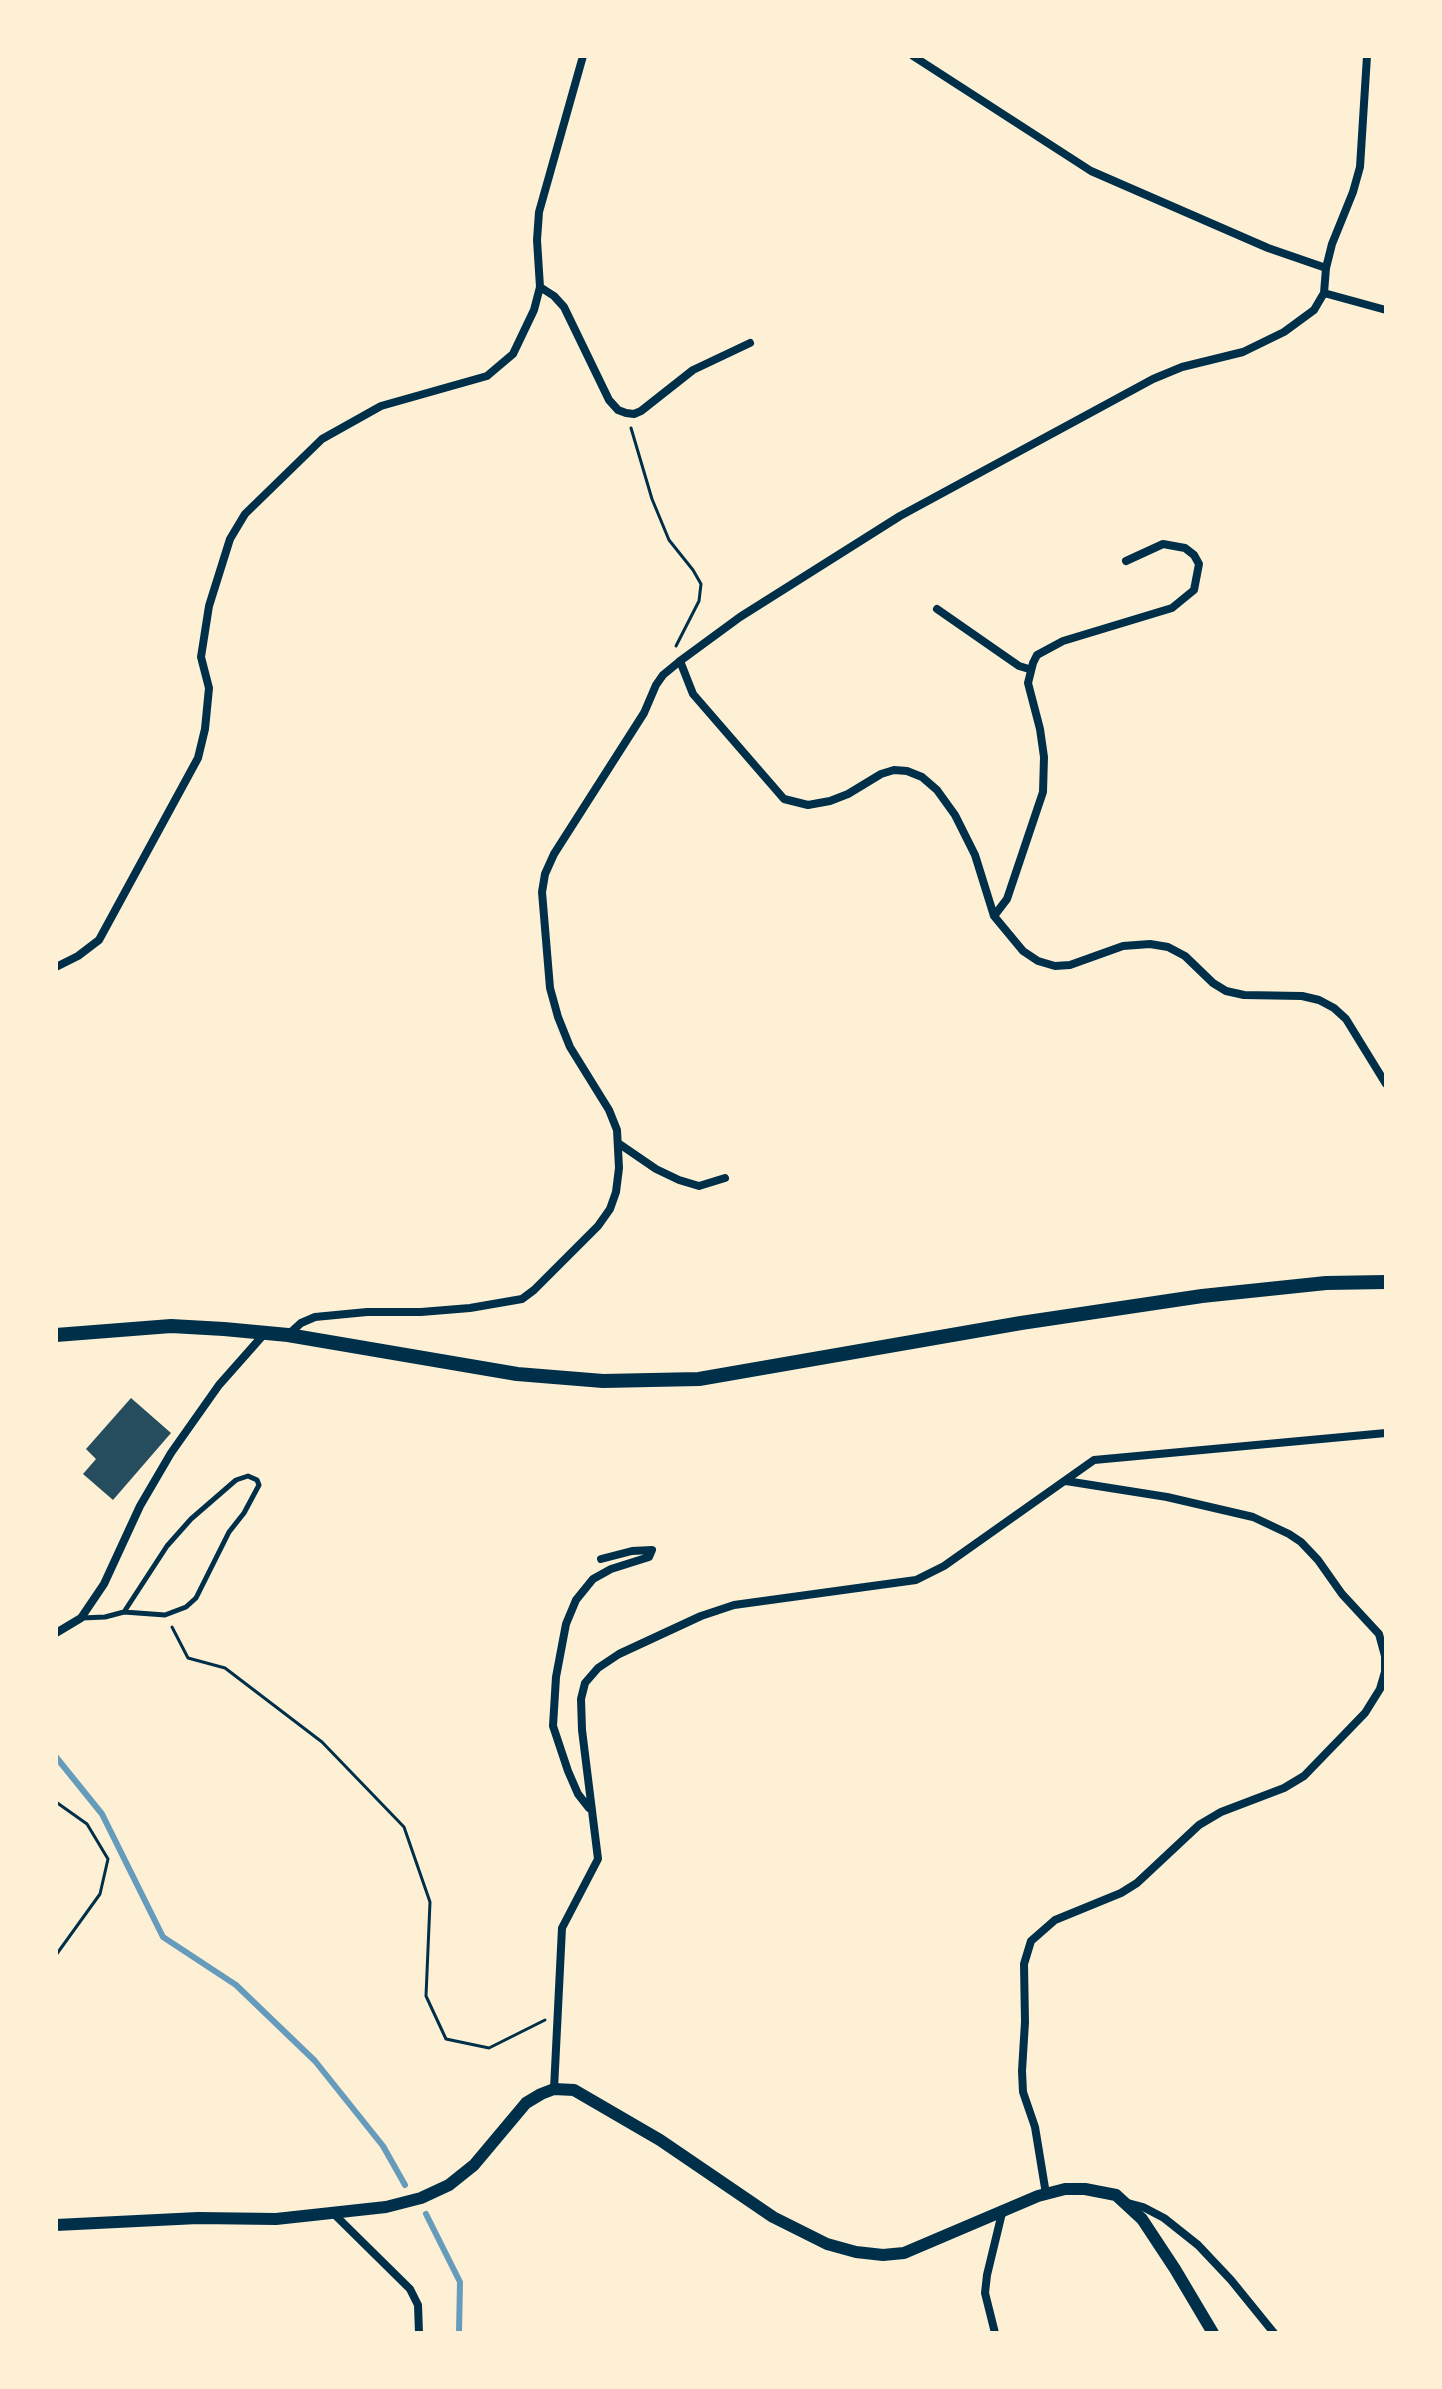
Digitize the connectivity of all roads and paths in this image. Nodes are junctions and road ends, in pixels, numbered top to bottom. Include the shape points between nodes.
1 (583, 56) edge
2 (913, 56) edge
3 (1367, 56) edge
4 (1326, 268) junction
5 (540, 287) junction
6 (1324, 293) junction
7 (1386, 310) edge
8 (750, 343) dead end
9 (626, 413) junction
10 (1126, 561) dead end
11 (937, 609) dead end
12 (680, 661) junction
13 (1029, 669) junction
14 (663, 675) junction
15 (994, 916) junction
16 (56, 967) edge
17 (1386, 1084) edge
18 (618, 1143) junction
19 (725, 1178) dead end
20 (1386, 1282) edge
21 (265, 1333) junction
22 (56, 1335) edge
23 (288, 1335) junction
24 (1386, 1433) edge
25 (1065, 1481) junction
26 (601, 1559) dead end
27 (124, 1612) junction
28 (165, 1615) junction
29 (81, 1618) junction
30 (56, 1633) edge
31 (56, 1802) edge
32 (591, 1811) junction
33 (56, 1955) edge
34 (559, 2013) junction
35 (554, 2089) junction
36 (1046, 2194) junction
37 (1127, 2202) junction
38 (1002, 2213) junction
39 (334, 2214) junction
40 (56, 2225) edge
41 (419, 2333) edge
42 (995, 2333) edge
43 (1213, 2333) edge
44 (1274, 2333) edge

1 - 5 street via 539,212
2 - 4 street via 1091,171
3 - 4 street via 1360,167
4 - 6 street
5 - 9 street via 564,307 609,400
5 - 16 street via 522,338 503,364 487,376 381,406 322,439 245,514 230,539 209,606 201,657 209,688 198,758 99,940
6 - 7 street
6 - 12 street via 1314,310 1284,332 1243,352 1153,379 900,516
8 - 9 street via 693,370 641,411
9 - 14 path via 669,540 701,584 699,601
10 - 13 street via 1163,544 1185,548 1199,564 1194,590 1172,608 1047,649
11 - 13 street
12 - 14 street
12 - 15 street via 693,694 784,799 808,805 830,801 894,770 922,777 955,815 975,855
13 - 15 street via 1044,757 1043,792 1007,899
14 - 18 street via 554,854 542,892 550,988 558,1017 609,1110
15 - 17 street via 1023,951 1055,966 1123,946 1150,944 1185,956 1226,991 1319,1000 1346,1019
18 - 19 street via 679,1180 699,1186
18 - 23 street via 610,1209 569,1257 522,1299 470,1308 315,1317
20 - 23 main road via 1202,1296 699,1379 603,1381 517,1374
21 - 22 main road via 171,1326
21 - 23 main road
21 - 29 street via 219,1385 171,1453
24 - 25 street via 1094,1460
25 - 32 street via 916,1580 734,1605 598,1668 585,1683 581,1699
25 - 36 street via 1253,1517 1289,1534 1318,1560 1379,1634 1385,1672 1365,1713 1304,1776 1199,1825 1137,1883 1055,1920 1031,1941 1024,1964 1023,2092 1035,2127
26 - 32 street via 652,1550 649,1557 593,1579 566,1624 553,1726 578,1794
27 - 28 lane
27 - 28 lane via 191,1519 236,1480 257,1480 259,1485 196,1598
27 - 29 lane
28 - 34 path via 188,1658 225,1668 322,1742 404,1827 430,1902 426,1996 446,2039 489,2048
29 - 30 street
31 - 33 path via 87,1824 108,1859 100,1894
32 - 34 street via 598,1859 562,1928
34 - 35 street
35 - 38 street via 574,2090 596,2101 773,2217 827,2244 856,2252 904,2253
35 - 39 street via 526,2103 474,2165 449,2185 409,2201
36 - 37 street via 1085,2189
36 - 38 street
37 - 43 street
37 - 44 street via 1164,2218 1198,2245
38 - 42 street via 985,2293
39 - 40 street
39 - 41 street via 410,2289 418,2305

